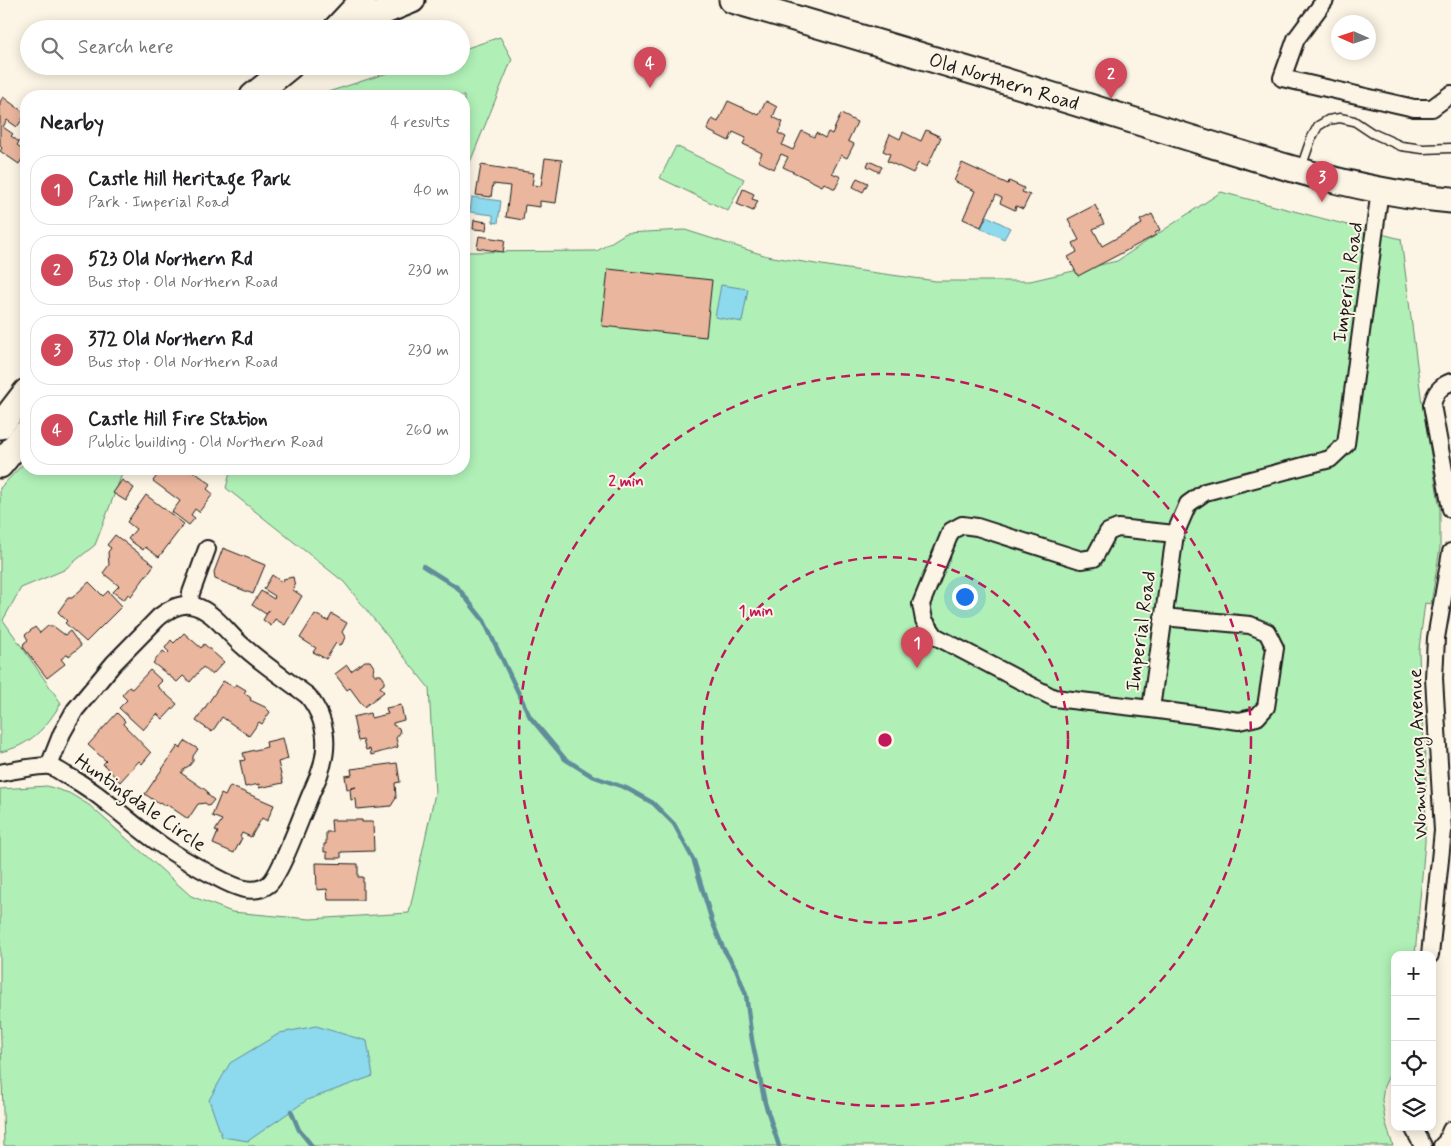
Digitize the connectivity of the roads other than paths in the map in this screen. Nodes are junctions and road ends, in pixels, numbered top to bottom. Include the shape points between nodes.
1 (363, 0) edge
2 (412, 0) edge
3 (732, 0) edge
4 (1325, 0) edge
5 (344, 20) edge
6 (366, 20) edge
7 (279, 75) edge
8 (260, 90) edge
9 (1451, 94) edge
10 (1451, 148) edge
11 (1299, 172) junction
12 (1380, 190) junction
13 (1451, 200) edge
14 (1451, 382) edge
15 (20, 400) edge
16 (0, 426) edge
17 (20, 440) edge
18 (0, 465) edge
19 (1451, 508) edge
20 (1175, 534) junction
21 (207, 549) dead end
22 (1451, 552) edge
23 (1447, 601) edge
24 (189, 604) junction
25 (1163, 617) junction
26 (1151, 709) junction
27 (48, 766) junction
28 (0, 773) edge
29 (1430, 951) edge
30 (1451, 1130) edge
31 (1415, 1131) edge
32 (1423, 1146) edge
33 (1442, 1146) edge

1 - 5 main road
2 - 6 main road
3 - 11 main road, Old Northern Road
4 - 9 street via 1296,40 1282,78 1414,108 1432,108
7 - 8 main road
10 - 11 lane via 1401,146 1354,121 1340,118 1318,126
11 - 12 main road, Old Northern Road
12 - 13 main road, Old Northern Road
12 - 20 street, Imperial Road via 1346,444 1330,459 1205,492 1188,504
14 - 19 street via 1440,387 1432,405
15 - 16 main road
17 - 18 main road
20 - 25 street, Imperial Road
20 - 26 street, Imperial Road via 1118,528 1108,532 1094,558 1082,560 978,527 962,525 951,531 921,604 924,620 935,636 1054,698
21 - 24 street
22 - 23 street, Womurrung Avenue
23 - 29 street, Womurrung Avenue via 1436,638 1434,678 1443,831
24 - 27 street, Huntingdale Circle via 159,616 114,663 68,721
24 - 27 street, Huntingdale Circle via 209,614 244,648 308,696 323,721 326,750 323,762 286,855 270,884 254,890 243,889 196,867 161,845 92,790
25 - 26 street, Imperial Road
25 - 26 street via 1250,626 1267,632 1275,648 1266,708 1257,717 1239,721
27 - 28 street, Huntingdale Circle
30 - 33 street
31 - 32 street

